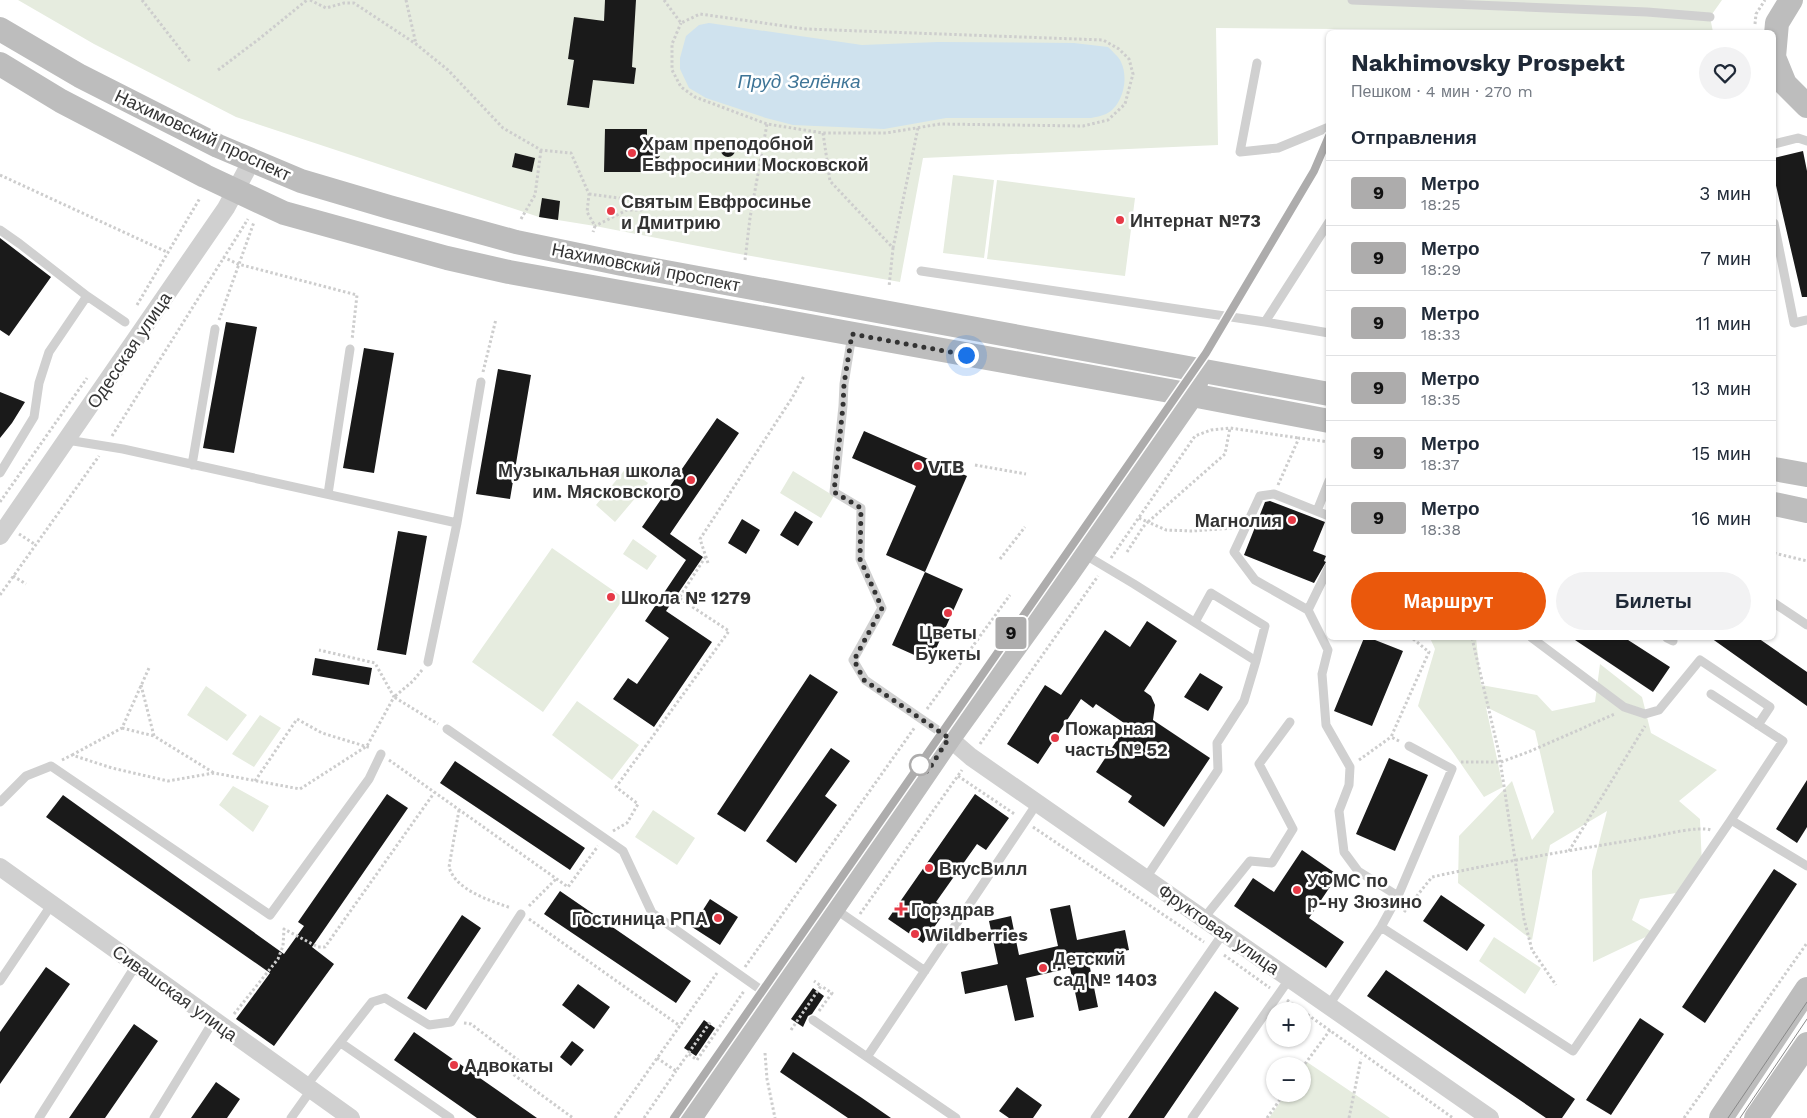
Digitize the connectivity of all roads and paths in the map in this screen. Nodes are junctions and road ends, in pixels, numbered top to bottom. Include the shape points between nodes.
1 (142, 0) edge
2 (309, 0) edge
3 (406, 0) edge
4 (664, 0) edge
5 (1352, 0) edge
6 (1791, 0) edge
7 (355, 2) edge
8 (1710, 17) dead end
9 (681, 23) junction
10 (0, 29) edge
11 (1776, 34) edge
12 (416, 44) junction
13 (191, 63) dead end
14 (1256, 63) dead end
15 (0, 64) edge
16 (1776, 64) edge
17 (218, 70) dead end
18 (1807, 106) edge
19 (767, 124) junction
20 (918, 128) junction
21 (1326, 128) edge
22 (822, 133) junction
23 (1807, 141) edge
24 (1776, 144) edge
25 (541, 150) junction
26 (252, 160) junction
27 (0, 175) edge
28 (237, 190) junction
29 (589, 194) junction
30 (200, 198) dead end
31 (248, 219) dead end
32 (521, 219) dead end
33 (254, 222) dead end
34 (595, 226) junction
35 (1326, 227) edge
36 (0, 230) edge
37 (593, 232) dead end
38 (1776, 233) edge
39 (893, 248) junction
40 (169, 253) junction
41 (223, 257) junction
42 (745, 260) dead end
43 (238, 264) junction
44 (921, 271) dead end
45 (889, 287) dead end
46 (87, 296) junction
47 (496, 319) dead end
48 (1807, 320) edge
49 (125, 322) joint
50 (1264, 322) junction
51 (215, 329) joint
52 (1326, 332) edge
53 (852, 334) junction
54 (350, 349) joint
55 (91, 372) dead end
56 (1200, 372) junction
57 (804, 376) dead end
58 (481, 382) joint
59 (1326, 393) edge
60 (1192, 395) junction
61 (1326, 420) edge
62 (1230, 428) junction
63 (1299, 438) junction
64 (68, 440) junction
65 (1326, 442) edge
66 (106, 446) junction
67 (192, 465) junction
68 (974, 465) dead end
69 (1776, 469) edge
70 (0, 473) edge
71 (1026, 474) dead end
72 (1807, 475) edge
73 (1326, 489) edge
74 (328, 494) junction
75 (1274, 494) junction
76 (0, 502) edge
77 (1776, 504) edge
78 (1807, 510) edge
79 (1317, 512) junction
80 (1326, 515) edge
81 (1139, 518) junction
82 (1148, 522) junction
83 (457, 523) junction
84 (1025, 527) dead end
85 (1242, 527) dead end
86 (0, 536) edge
87 (1127, 552) dead end
88 (1082, 553) junction
89 (1776, 553) edge
90 (706, 556) junction
91 (1000, 559) dead end
92 (1807, 561) edge
93 (708, 563) dead end
94 (1105, 566) junction
95 (1326, 573) edge
96 (13, 576) junction
97 (26, 584) dead end
98 (1010, 594) dead end
99 (0, 595) edge
100 (1776, 604) edge
101 (1308, 610) junction
102 (1195, 622) junction
103 (1807, 625) edge
104 (1414, 640) edge
105 (1472, 640) edge
106 (1535, 640) edge
107 (319, 650) dead end
108 (428, 662) dead end
109 (1256, 662) junction
110 (149, 668) dead end
111 (413, 681) dead end
112 (142, 685) junction
113 (1711, 694) dead end
114 (394, 697) junction
115 (1628, 708) junction
116 (1654, 711) junction
117 (921, 718) junction
118 (1290, 722) dead end
119 (1758, 725) junction
120 (122, 728) junction
121 (447, 729) joint
122 (154, 736) junction
123 (1391, 737) junction
124 (949, 738) junction
125 (367, 746) junction
126 (1409, 746) joint
127 (381, 754) junction
128 (72, 755) junction
129 (971, 756) junction
130 (1501, 762) junction
131 (1443, 764) junction
132 (51, 766) junction
133 (1350, 767) junction
134 (214, 773) junction
135 (255, 781) junction
136 (434, 793) junction
137 (0, 802) edge
138 (1038, 802) junction
139 (459, 810) junction
140 (1731, 820) junction
141 (1722, 833) junction
142 (603, 838) junction
143 (1568, 851) junction
144 (1516, 861) junction
145 (1807, 866) edge
146 (0, 867) edge
147 (1146, 878) junction
148 (556, 879) junction
149 (1398, 896) junction
150 (52, 904) junction
151 (834, 909) junction
152 (521, 914) junction
153 (1204, 918) junction
154 (854, 922) junction
155 (1384, 929) junction
156 (1224, 932) junction
157 (1807, 943) edge
158 (723, 963) junction
159 (136, 965) junction
160 (925, 971) junction
161 (740, 974) junction
162 (1290, 978) junction
163 (0, 981) edge
164 (814, 981) dead end
165 (750, 982) junction
166 (1556, 985) dead end
167 (821, 986) junction
168 (1807, 989) edge
169 (818, 991) dead end
170 (773, 998) junction
171 (1329, 1005) junction
172 (234, 1014) dead end
173 (214, 1020) junction
174 (813, 1020) joint
175 (711, 1021) dead end
176 (451, 1022) junction
177 (680, 1026) junction
178 (1330, 1030) dead end
179 (341, 1043) junction
180 (1807, 1044) edge
181 (766, 1053) dead end
182 (689, 1054) junction
183 (867, 1057) junction
184 (1310, 1057) edge
185 (657, 1058) junction
186 (1361, 1060) dead end
187 (676, 1071) junction
188 (309, 1088) junction
189 (1278, 1102) edge
190 (39, 1118) edge
191 (154, 1118) edge
192 (292, 1118) edge
193 (351, 1118) edge
194 (450, 1118) edge
195 (573, 1118) edge
196 (616, 1118) edge
197 (644, 1118) edge
198 (690, 1118) edge
199 (775, 1118) edge
200 (956, 1118) edge
201 (1095, 1118) edge
202 (1192, 1118) edge
203 (1266, 1118) edge
204 (1350, 1118) edge
205 (1490, 1118) edge
206 (1684, 1118) edge
207 (1721, 1118) edge
208 (1756, 1118) edge

1 - 13 path
2 - 7 path via 326,8
2 - 17 path
3 - 12 path
4 - 9 path
5 - 8 lane
6 - 11 main road via 1777,23
7 - 12 path
9 - 19 path via 672,44 672,70 682,87 695,97
9 - 20 path via 700,14 806,29 1103,40 1129,59 1133,74 1125,104 1108,120 1083,126 940,124
10 - 26 main road, Нахимовский проспект via 80,76
12 - 25 path via 448,70 503,128
14 - 21 lane via 1240,152 1278,148
15 - 28 main road, Нахимовский проспект via 61,101
16 - 18 main road via 1782,85
19 - 22 path
19 - 42 path
20 - 22 path via 886,133
20 - 39 path
22 - 39 path via 830,181
23 - 24 lane via 1798,138
25 - 29 path via 572,153
25 - 32 path via 535,195
26 - 28 street, Одесская улица
26 - 56 main road, Нахимовский проспект via 310,183 389,208 516,242
27 - 40 path
28 - 53 main road, Нахимовский проспект via 284,213 447,258
28 - 64 street, Одесская улица
29 - 34 path via 587,212
29 - 34 path via 641,200 641,210 627,210
30 - 40 path
31 - 41 path
33 - 43 path
34 - 37 path
35 - 50 lane
36 - 46 lane
38 - 48 lane via 1794,324
39 - 45 path
40 - 49 path
41 - 43 path
41 - 66 path
43 - 51 path
43 - 54 path via 357,295
44 - 50 lane
46 - 49 lane
46 - 70 lane via 49,352 39,383 34,417
47 - 58 path
50 - 52 lane
51 - 67 lane
53 - 60 main road, Нахимовский проспект
53 - 117 lane via 834,492 861,508 860,559 882,608 854,660 864,680
54 - 74 lane
55 - 76 path
56 - 59 main road, Нахимовский проспект
56 - 60 main road
57 - 90 path via 700,539
58 - 83 lane
60 - 61 main road, Нахимовский проспект
60 - 88 main road
62 - 63 path
62 - 81 path via 1195,436
62 - 82 path via 1225,454
63 - 65 path
63 - 75 path
64 - 66 lane
64 - 86 street, Одесская улица
66 - 67 lane
66 - 96 path
67 - 74 lane
68 - 71 path
69 - 72 main road
73 - 79 lane
74 - 83 lane
75 - 79 lane
75 - 101 lane via 1260,496 1234,552 1256,580
77 - 78 main road
79 - 80 lane
81 - 82 path
81 - 94 path
82 - 85 path via 1166,530
82 - 87 path
83 - 108 lane
84 - 91 path
88 - 94 lane
88 - 124 main road
89 - 92 path
90 - 93 path
90 - 142 path via 679,598 729,631 616,787 638,804 626,823
94 - 102 lane
94 - 129 path
95 - 101 lane
96 - 97 path
96 - 99 path
98 - 117 path
100 - 103 lane
101 - 133 lane via 1328,650 1322,674 1326,725
102 - 109 lane
102 - 109 lane via 1211,593 1265,626
104 - 123 path via 1429,652
105 - 130 path
106 - 115 lane
107 - 114 path via 375,662
109 - 147 lane via 1244,701 1217,743 1218,770
110 - 112 path
111 - 114 path
112 - 120 path
112 - 122 path
113 - 119 lane
114 - 121 path
114 - 125 path
115 - 116 lane via 1645,714
115 - 130 path
116 - 119 lane via 1659,710 1700,660 1770,707
116 - 143 path
117 - 124 lane
117 - 161 path
118 - 153 lane via 1259,764 1293,829 1272,863 1250,861
119 - 140 lane via 1783,741
120 - 122 path
120 - 128 path
121 - 142 lane
122 - 134 path
123 - 126 path
123 - 133 path
124 - 129 street, Фруктовая улица
124 - 151 main road
125 - 127 path
125 - 135 path via 300,789
125 - 135 path via 322,733 297,719
126 - 131 lane
127 - 132 lane via 370,779 270,915
127 - 136 path
128 - 132 path
128 - 134 path via 168,781
129 - 138 street, Фруктовая улица
129 - 154 path
130 - 131 path
130 - 144 path
131 - 149 lane via 1452,769
132 - 137 lane via 26,776
133 - 149 lane via 1348,786 1339,811 1344,852 1358,872
134 - 135 path
136 - 139 path
136 - 172 path via 326,947 318,947 284,929 278,959
138 - 147 street, Фруктовая улица
138 - 160 lane
139 - 148 path
139 - 152 path via 449,867 451,874 484,899
140 - 141 lane
140 - 145 lane
141 - 143 path via 1707,829 1686,831
141 - 155 lane via 1573,1051
142 - 148 path via 568,887
142 - 158 lane via 623,851 652,913
143 - 144 path
144 - 155 path via 1432,876
144 - 166 path via 1532,950
146 - 150 street, Сивашская улица
147 - 153 street, Фруктовая улица
148 - 152 path
149 - 155 lane
150 - 159 street, Сивашская улица
150 - 163 lane
151 - 154 lane
151 - 170 main road
152 - 176 lane
152 - 177 path
153 - 156 street, Фруктовая улица
154 - 160 lane
155 - 171 lane
156 - 162 street, Фруктовая улица
156 - 201 lane
157 - 206 path
158 - 161 lane
158 - 177 path
159 - 173 street, Сивашская улица
159 - 190 lane
160 - 183 lane
161 - 165 lane
162 - 171 street, Фруктовая улица
162 - 202 lane
164 - 167 path
165 - 170 lane
165 - 182 path via 697,1060
167 - 169 path
167 - 174 path via 832,993
168 - 207 main road
170 - 198 main road
171 - 205 street, Фруктовая улица
173 - 188 street, Сивашская улица
173 - 191 lane
174 - 183 lane
175 - 182 path
176 - 179 lane via 430,1025 385,998 372,1002
176 - 195 path via 471,1024 518,1060 510,1072
177 - 185 path
178 - 184 path
179 - 188 lane
179 - 194 lane
180 - 208 main road
181 - 199 path via 767,1079
182 - 187 path
183 - 200 lane
185 - 187 path
185 - 196 path
186 - 204 path
187 - 197 path
188 - 192 lane
188 - 193 street, Сивашская улица
189 - 203 path

